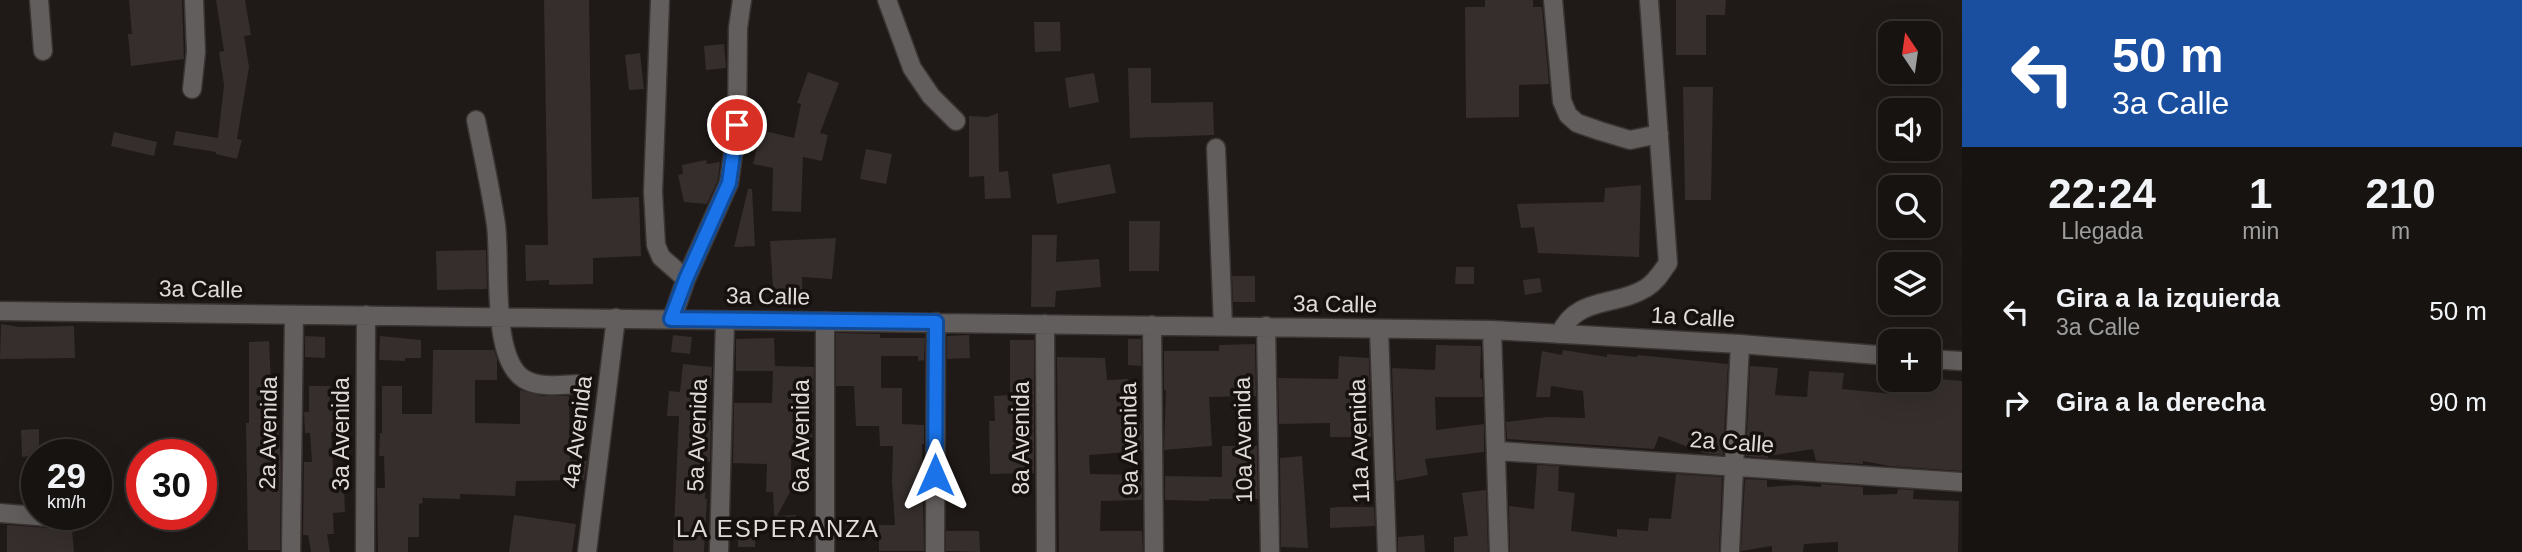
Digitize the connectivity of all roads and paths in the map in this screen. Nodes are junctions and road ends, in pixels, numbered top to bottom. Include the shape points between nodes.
1 (39, 0) edge
2 (194, 0) edge
3 (660, 0) edge
4 (742, 0) edge
5 (887, 0) edge
6 (1553, 0) edge
7 (1649, 0) edge
8 (43, 51) dead end
9 (192, 89) dead end
10 (476, 120) dead end
11 (956, 121) dead end
12 (1659, 134) junction
13 (1216, 148) dead end
14 (686, 279) junction
15 (0, 311) edge
16 (293, 315) junction
17 (366, 315) junction
18 (499, 316) junction
19 (616, 318) junction
20 (671, 319) junction
21 (725, 320) junction
22 (825, 321) junction
23 (936, 322) junction
24 (1045, 324) junction
25 (1152, 325) junction
26 (1223, 326) junction
27 (1266, 327) junction
28 (1379, 330) junction
29 (1492, 330) junction
30 (1560, 334) junction
31 (1740, 344) junction
32 (1878, 355) edge
33 (1941, 360) edge
34 (1962, 361) edge
35 (577, 384) dead end
36 (1498, 451) junction
37 (1734, 466) junction
38 (1962, 482) edge
39 (0, 513) edge
40 (21, 515) edge
41 (291, 552) edge
42 (365, 552) edge
43 (587, 552) edge
44 (719, 552) edge
45 (825, 552) edge
46 (934, 552) edge
47 (1046, 552) edge
48 (1154, 552) edge
49 (1270, 552) edge
50 (1387, 552) edge
51 (1499, 552) edge
52 (1730, 552) edge

1 - 8 street
2 - 9 street
3 - 14 street via 653,192 656,245
4 - 14 street via 737,125 729,183
5 - 11 street via 912,68
6 - 12 street via 1567,115 1577,123 1630,140
7 - 12 street
10 - 18 street via 496,226
12 - 30 street via 1668,263 1644,290 1578,311
13 - 26 street
14 - 20 street
15 - 16 street, 3a Calle
16 - 17 street, 3a Calle
16 - 41 street, 2a Avenida
17 - 18 street, 3a Calle
17 - 42 street, 3a Avenida
18 - 19 street, 3a Calle
18 - 35 street via 506,353 523,379 543,385
19 - 20 street, 3a Calle
19 - 43 street, 4a Avenida
20 - 21 street, 3a Calle
21 - 22 street, 3a Calle
21 - 44 street, 5a Avenida
22 - 23 street, 3a Calle
22 - 45 street, 6a Avenida
23 - 24 street, 3a Calle
23 - 46 street
24 - 25 street, 3a Calle
24 - 47 street, 8a Avenida
25 - 26 street, 3a Calle
25 - 48 street, 9a Avenida
26 - 27 street, 3a Calle
27 - 28 street, 3a Calle
27 - 49 street, 10a Avenida
28 - 29 street, 3a Calle
28 - 50 street, 11a Avenida
29 - 30 street, 1a Calle
29 - 36 street
30 - 31 street, 1a Calle
31 - 32 street, 1a Calle
31 - 37 street
33 - 34 street
36 - 37 street, 2a Calle
36 - 51 street
37 - 38 street, 2a Calle
37 - 52 street
39 - 40 street

